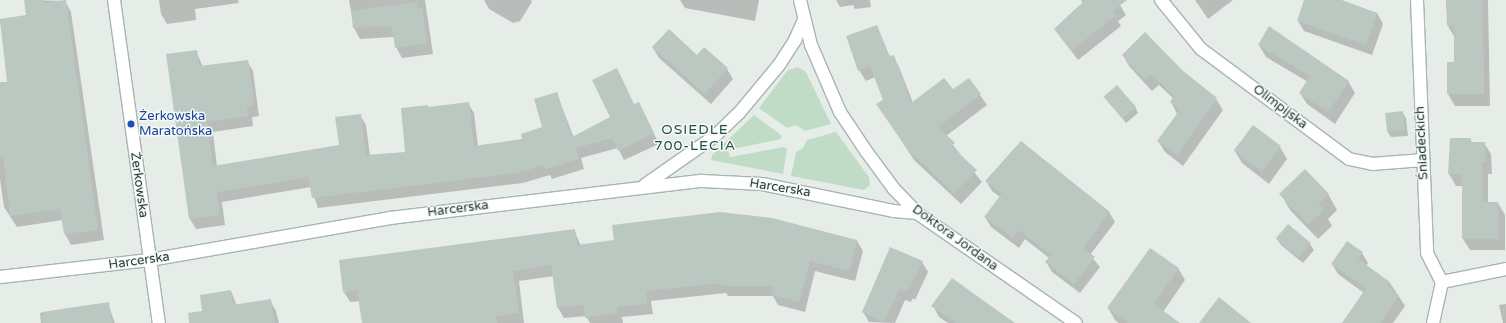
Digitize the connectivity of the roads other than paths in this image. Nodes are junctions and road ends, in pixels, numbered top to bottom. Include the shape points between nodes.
1 (114, 0) edge
2 (800, 0) edge
3 (1161, 0) edge
4 (1417, 0) edge
5 (804, 20) junction
6 (1423, 160) junction
7 (644, 186) junction
8 (917, 213) junction
9 (150, 260) junction
10 (1506, 269) edge
11 (0, 277) edge
12 (1442, 282) junction
13 (158, 323) edge
14 (1076, 323) edge
15 (1433, 323) edge

1 - 9 street, Żerkowska
2 - 5 street, Doktora Jordana
3 - 6 street, Olimpijska via 1201,49 1349,160 1372,164
4 - 6 street, Śniadeckich
5 - 7 street via 779,65 739,113 715,136
5 - 8 street, Doktora Jordana via 819,66 840,112 866,151
6 - 12 street, Śniadeckich via 1427,253
7 - 8 street, Harcerska via 728,180 785,188 893,211
7 - 9 street, Harcerska via 390,218
8 - 14 street, Doktora Jordana
9 - 11 street, Harcerska
9 - 13 street, Żerkowska
10 - 12 street
12 - 15 street

